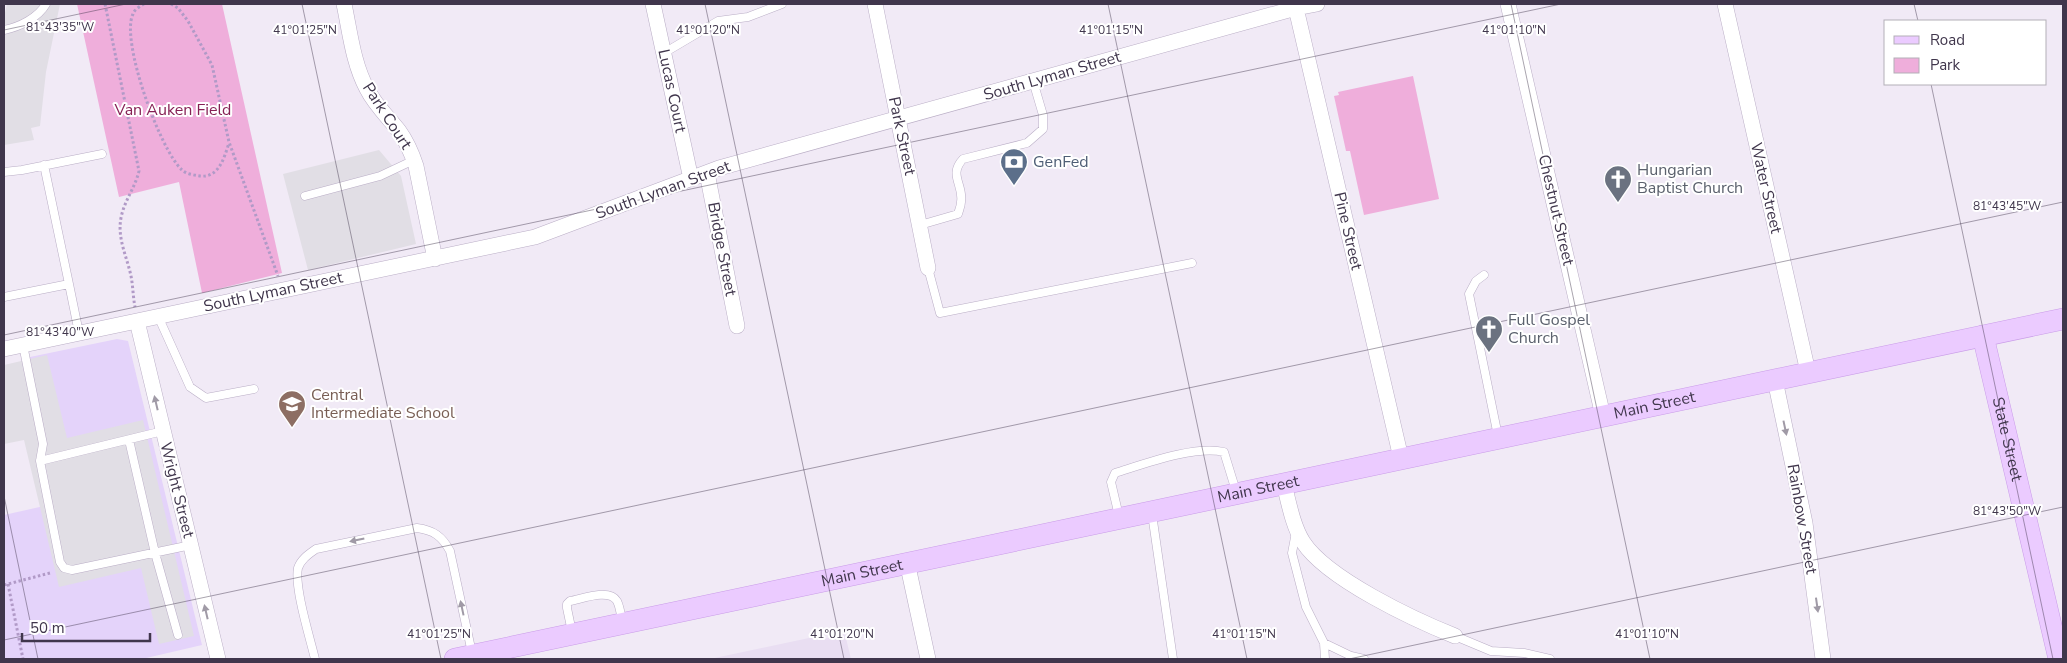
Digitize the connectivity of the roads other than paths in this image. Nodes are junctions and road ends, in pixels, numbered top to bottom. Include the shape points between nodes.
1 (46, 4) edge
2 (344, 4) edge
3 (653, 4) edge
4 (782, 4) edge
5 (875, 4) edge
6 (1317, 4) edge
7 (1508, 4) edge
8 (1725, 4) edge
9 (1296, 6) edge
10 (4, 30) edge
11 (664, 53) junction
12 (1034, 81) junction
13 (898, 119) junction
14 (102, 154) dead end
15 (414, 160) junction
16 (44, 166) junction
17 (4, 172) edge
18 (707, 172) junction
19 (691, 179) junction
20 (305, 196) dead end
21 (920, 225) junction
22 (436, 258) junction
23 (1192, 263) dead end
24 (928, 268) joint
25 (1484, 275) dead end
26 (69, 284) junction
27 (4, 297) edge
28 (158, 316) junction
29 (2063, 319) edge
30 (137, 321) junction
31 (737, 326) dead end
32 (79, 333) junction
33 (1983, 336) junction
34 (23, 345) junction
35 (4, 349) edge
36 (1808, 372) junction
37 (1775, 380) junction
38 (254, 389) dead end
39 (1602, 416) junction
40 (163, 431) junction
41 (1499, 438) junction
42 (129, 440) junction
43 (1401, 458) junction
44 (40, 462) junction
45 (1284, 484) junction
46 (1237, 494) junction
47 (1152, 512) junction
48 (1119, 518) junction
49 (1296, 529) junction
50 (190, 545) junction
51 (155, 553) junction
52 (907, 562) junction
53 (623, 623) junction
54 (572, 634) junction
55 (178, 635) dead end
56 (1455, 636) joint
57 (1324, 643) junction
58 (464, 657) edge
59 (218, 659) edge
60 (315, 659) edge
61 (928, 659) edge
62 (1173, 659) edge
63 (1325, 659) edge
64 (1364, 659) edge
65 (1550, 659) edge
66 (1823, 659) edge
67 (2059, 659) edge

1 - 10 lane via 43,10 19,27
2 - 15 street, Park Court via 358,67 367,89 401,133
3 - 11 street, Lucas Court
4 - 11 lane via 718,22
5 - 13 street, Park Street
6 - 9 street, South Lyman Street
7 - 39 street, Chestnut Street
8 - 36 street, Water Street
9 - 12 street, South Lyman Street
9 - 43 street, Pine Street
11 - 19 street, Lucas Court
12 - 13 street, South Lyman Street
12 - 21 lane via 1043,115 1043,129 1027,143 963,159 956,173 962,201 958,214
13 - 18 street, South Lyman Street
13 - 21 street, Park Street
14 - 16 lane
15 - 20 lane via 380,176
15 - 22 street, Park Court
16 - 17 lane
16 - 26 lane
18 - 19 street, South Lyman Street
18 - 31 street, Bridge Street
19 - 22 street, South Lyman Street via 535,237
21 - 24 street, Park Street
22 - 28 street, South Lyman Street
23 - 24 lane via 940,313
25 - 41 lane via 1476,281 1469,294
26 - 27 lane
26 - 32 lane
28 - 30 street, South Lyman Street
28 - 38 lane via 190,386 206,398
29 - 33 main road, Main Street
30 - 32 street, South Lyman Street
40 -> 30 street, Wright Street
32 - 34 street, South Lyman Street
33 - 36 main road, Main Street
33 - 67 main road, State Street
34 - 35 street, South Lyman Street
34 - 44 lane via 43,444
36 - 37 main road, Main Street
37 - 39 main road, Main Street
37 -> 66 street, Rainbow Street via 1805,523
39 - 41 main road, Main Street
40 - 42 lane
40 - 50 street, Wright Street
41 - 43 main road, Main Street
42 - 44 lane
42 - 51 lane
43 - 45 main road, Main Street
44 - 51 lane via 60,562 64,568 72,570
45 - 46 main road, Main Street
45 - 49 street
46 - 47 main road, Main Street
46 - 48 lane via 1224,452 1191,453 1115,473 1111,482
47 - 48 main road, Main Street
47 - 62 lane
48 - 52 main road, Main Street
49 - 56 street via 1315,557 1354,585 1390,606
49 - 57 lane via 1292,553 1306,607
50 - 51 lane
59 -> 50 street, Wright Street
51 - 55 lane
52 - 53 main road, Main Street
52 - 61 street
53 - 54 main road, Main Street
53 - 54 lane via 617,602 607,594 570,601 567,608
54 - 58 main road, Main Street via 522,649
56 - 65 lane via 1491,651
57 - 63 lane
57 - 64 lane
58 -> 60 lane via 450,550 438,534 417,528 316,549 306,556 298,567 298,582

